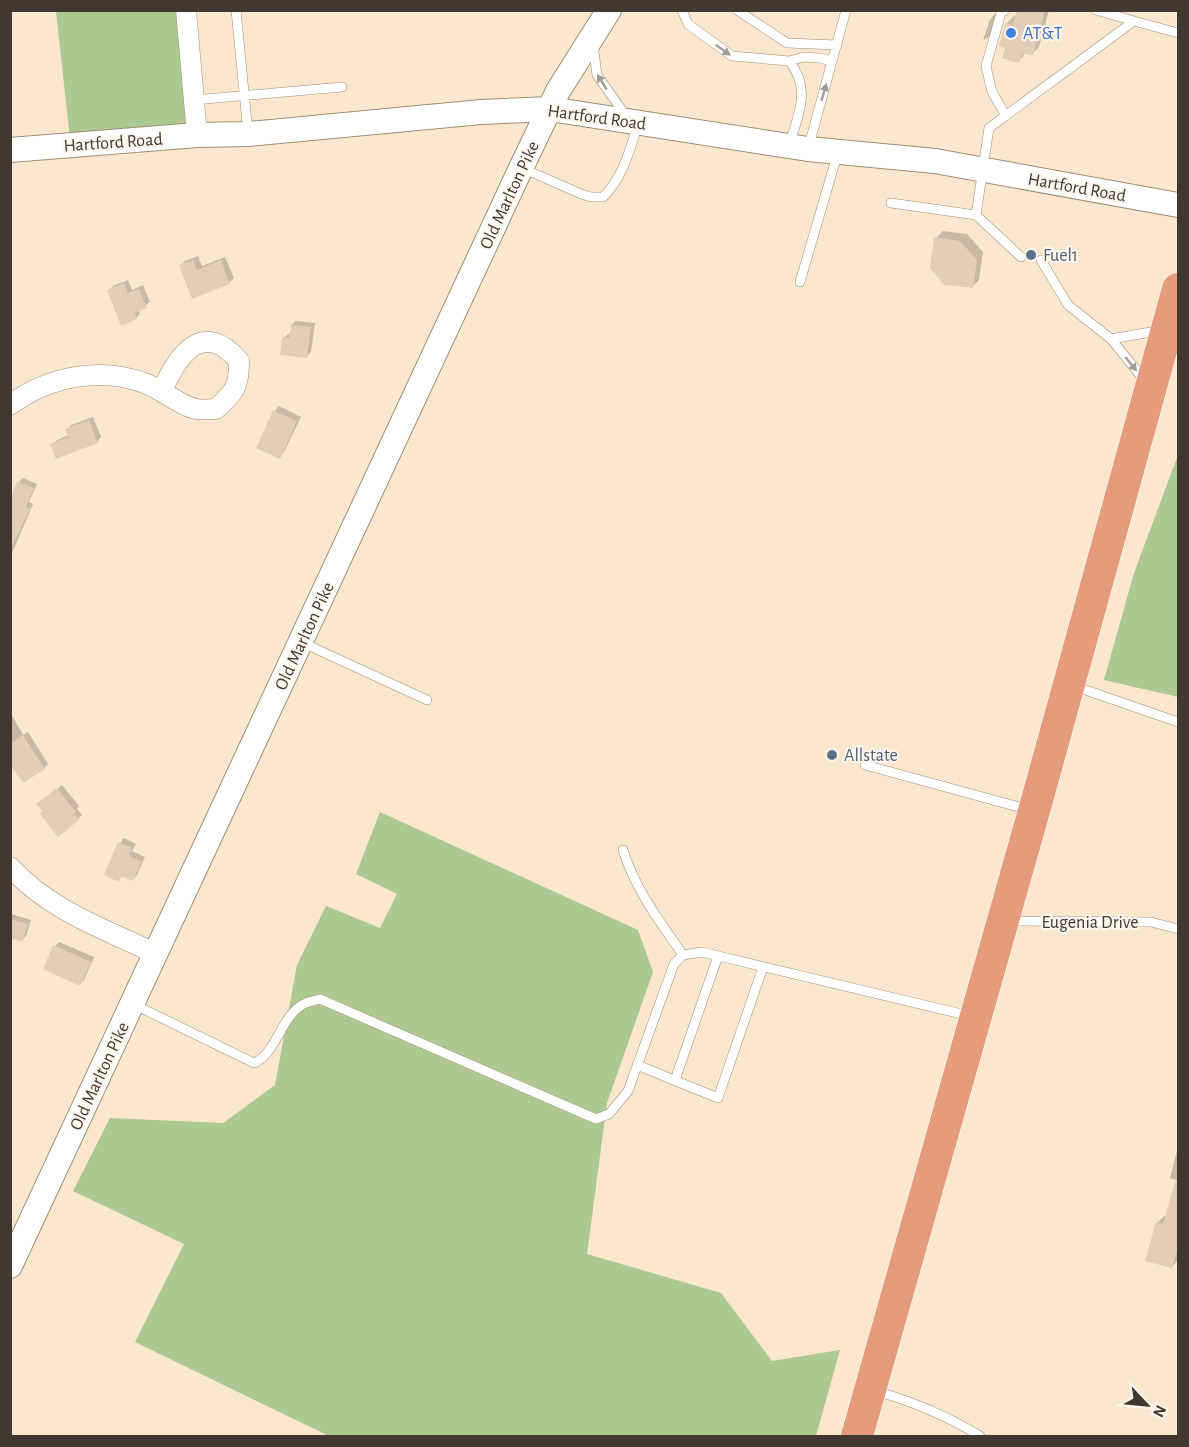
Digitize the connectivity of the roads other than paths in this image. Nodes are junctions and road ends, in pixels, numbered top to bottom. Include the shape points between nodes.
1 (186, 10) edge
2 (236, 10) edge
3 (609, 10) edge
4 (682, 10) edge
5 (737, 10) edge
6 (846, 10) edge
7 (1005, 10) edge
8 (1096, 10) edge
9 (1134, 21) junction
10 (1179, 33) edge
11 (592, 36) junction
12 (787, 43) junction
13 (837, 45) junction
14 (772, 59) junction
15 (789, 61) junction
16 (832, 61) junction
17 (342, 87) dead end
18 (245, 96) junction
19 (194, 100) junction
20 (550, 109) junction
21 (1006, 116) junction
22 (634, 121) junction
23 (248, 134) junction
24 (197, 135) junction
25 (799, 147) junction
26 (10, 150) edge
27 (839, 151) junction
28 (521, 168) junction
29 (983, 171) junction
30 (891, 203) dead end
31 (1179, 205) edge
32 (976, 215) junction
33 (1021, 257) dead end
34 (1041, 260) dead end
35 (800, 282) dead end
36 (1179, 290) edge
37 (1167, 329) junction
38 (1111, 339) junction
39 (1151, 389) junction
40 (162, 391) dead end
41 (10, 405) edge
42 (301, 642) junction
43 (1069, 685) junction
44 (427, 700) dead end
45 (1179, 722) edge
46 (865, 765) dead end
47 (1034, 811) junction
48 (623, 850) dead end
49 (10, 867) edge
50 (1001, 921) junction
51 (1179, 929) edge
52 (156, 954) junction
53 (683, 955) junction
54 (718, 956) junction
55 (763, 967) junction
56 (133, 1004) junction
57 (974, 1017) junction
58 (637, 1065) junction
59 (675, 1080) junction
60 (10, 1266) edge
61 (870, 1390) junction
62 (856, 1437) edge
63 (980, 1437) edge

1 - 19 street
2 - 18 lane
3 - 11 street, Old Marlton Pike
4 -> 14 lane via 688,24 732,56
5 - 12 lane
6 - 13 lane
7 - 21 lane via 986,66 992,92
8 - 9 lane
9 - 10 lane
9 - 21 lane
11 - 20 street, Old Marlton Pike
22 -> 11 lane via 597,75
12 - 13 lane
12 - 14 lane
13 - 16 lane
14 - 15 lane
15 - 16 lane via 804,57
15 - 25 lane via 801,80
25 -> 16 lane
17 - 18 lane
18 - 19 lane
18 - 23 lane
19 - 24 street
20 - 22 street, Hartford Road
20 - 23 street, Hartford Road
20 - 28 street, Old Marlton Pike
21 - 29 lane via 989,128
22 - 25 street, Hartford Road
22 - 28 lane via 623,166 603,197 581,194
23 - 24 street, Hartford Road
24 - 26 street, Hartford Road
25 - 27 street, Hartford Road
27 - 29 street, Hartford Road via 935,161
27 - 35 lane
28 - 42 street, Old Marlton Pike
29 - 31 street, Hartford Road
29 - 32 lane
30 - 32 lane
32 - 33 lane
34 - 38 lane via 1068,305
36 - 37 highway
37 - 38 lane
37 - 39 highway
38 -> 39 lane
39 - 43 highway
40 - 41 street via 110,375 72,377 32,390
42 - 44 lane
42 - 52 street, Old Marlton Pike
43 - 45 lane
43 - 47 highway
46 - 47 lane
47 - 50 highway
48 - 53 lane via 648,904
49 - 52 street via 69,914
50 - 51 lane, Eugenia Drive via 1151,922
50 - 57 highway
52 - 56 street, Old Marlton Pike
53 - 54 lane via 702,952
53 - 58 lane via 674,964
54 - 55 lane
54 - 59 lane
55 - 57 lane
55 - 59 lane via 718,1098
56 - 58 lane via 254,1063 260,1061 289,1017 304,1003 320,999 596,1119 609,1114 628,1091
56 - 60 street, Old Marlton Pike
57 - 61 highway
58 - 59 lane
61 - 62 highway
61 - 63 lane via 907,1400

